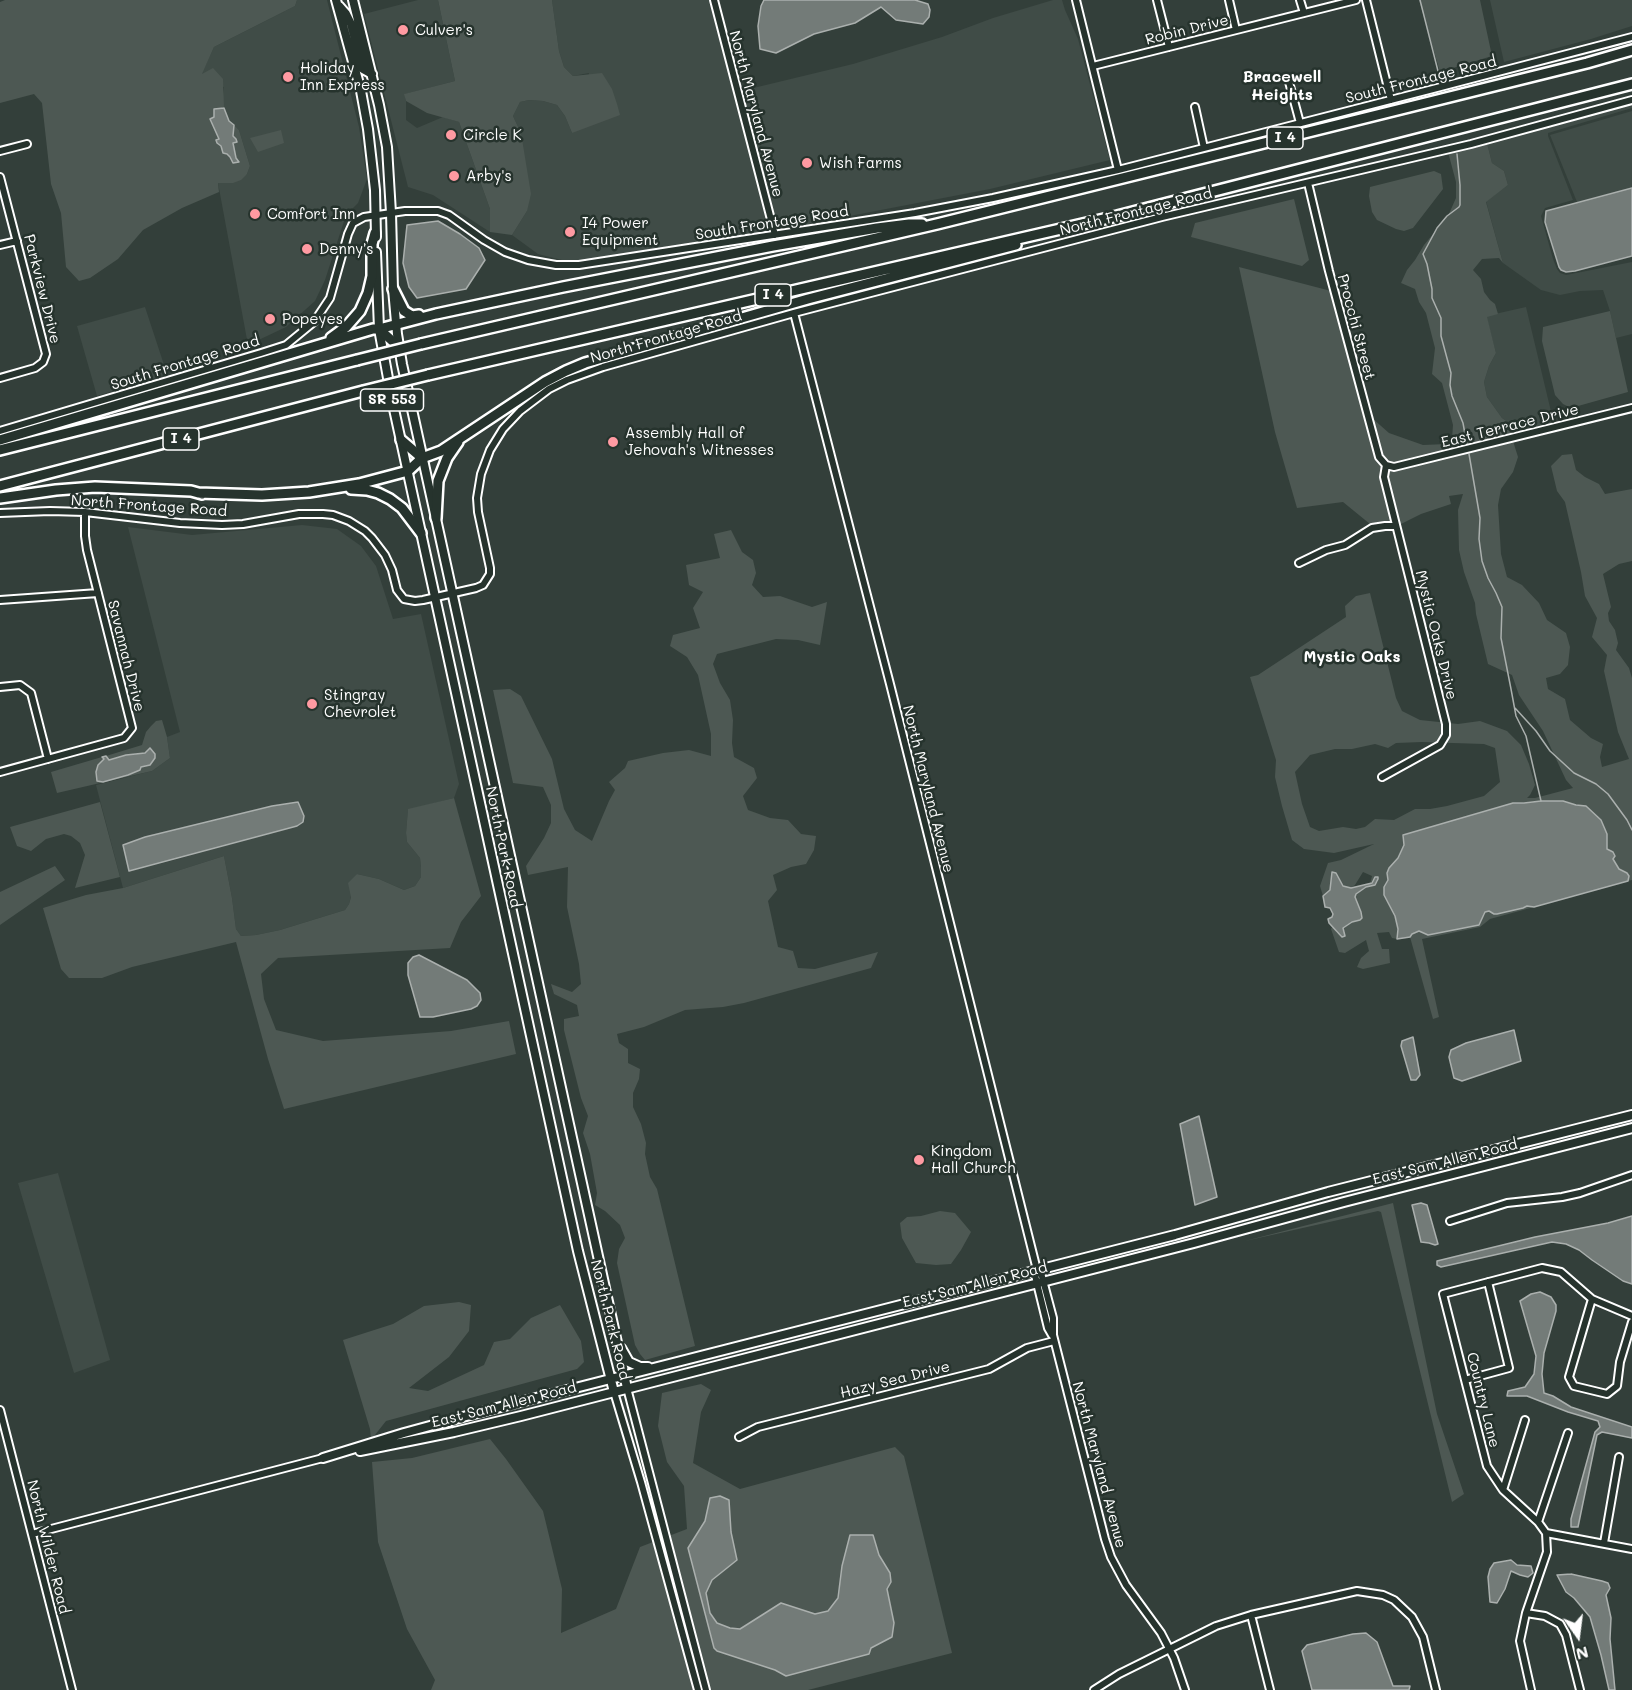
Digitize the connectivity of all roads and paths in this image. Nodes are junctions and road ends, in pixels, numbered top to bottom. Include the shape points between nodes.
1 (353, 0) edge
2 (714, 0) edge
3 (1076, 0) edge
4 (1157, 0) edge
5 (1228, 0) edge
6 (1300, 0) edge
7 (1356, 0) edge
8 (1366, 0) edge
9 (337, 2) edge
10 (1304, 13) junction
11 (1236, 30) junction
12 (1632, 37) edge
13 (1169, 46) junction
14 (1632, 50) edge
15 (1093, 66) junction
16 (372, 74) junction
17 (1289, 82) dead end
18 (1632, 84) edge
19 (1391, 100) junction
20 (1632, 100) edge
21 (1195, 107) dead end
22 (1300, 123) junction
23 (27, 144) dead end
24 (1204, 147) junction
25 (0, 151) edge
26 (1118, 170) junction
27 (0, 177) edge
28 (1308, 183) junction
29 (391, 213) junction
30 (375, 215) junction
31 (1117, 216) junction
32 (937, 224) junction
33 (375, 233) junction
34 (775, 235) junction
35 (17, 241) junction
36 (0, 245) edge
37 (393, 290) junction
38 (794, 313) junction
39 (436, 314) junction
40 (396, 324) junction
41 (379, 329) junction
42 (322, 343) junction
43 (399, 347) junction
44 (0, 378) edge
45 (1632, 408) edge
46 (0, 431) edge
47 (465, 435) junction
48 (0, 440) edge
49 (401, 440) junction
50 (0, 450) edge
51 (422, 458) junction
52 (1386, 465) junction
53 (408, 471) junction
54 (0, 486) edge
55 (198, 493) junction
56 (0, 498) edge
57 (86, 512) junction
58 (0, 513) edge
59 (436, 519) junction
60 (1396, 526) junction
61 (422, 533) junction
62 (1299, 563) dead end
63 (98, 593) junction
64 (452, 593) junction
65 (436, 597) junction
66 (0, 600) edge
67 (0, 687) edge
68 (48, 759) junction
69 (0, 772) edge
70 (1382, 777) dead end
71 (1632, 1114) edge
72 (1632, 1128) edge
73 (1632, 1175) edge
74 (1450, 1221) dead end
75 (1037, 1270) junction
76 (1040, 1282) junction
77 (1488, 1282) junction
78 (1592, 1299) junction
79 (1632, 1316) edge
80 (1632, 1322) edge
81 (1053, 1338) junction
82 (616, 1339) junction
83 (656, 1367) junction
84 (624, 1375) junction
85 (610, 1380) junction
86 (1465, 1380) junction
87 (627, 1388) junction
88 (614, 1392) junction
89 (0, 1410) edge
90 (1525, 1420) dead end
91 (1568, 1433) dead end
92 (739, 1437) dead end
93 (1619, 1457) dead end
94 (323, 1458) junction
95 (1503, 1490) junction
96 (1538, 1522) junction
97 (1546, 1533) junction
98 (32, 1534) junction
99 (1604, 1543) junction
100 (1632, 1549) edge
101 (1526, 1613) junction
102 (1251, 1615) junction
103 (1169, 1649) junction
104 (72, 1690) edge
105 (698, 1690) edge
106 (706, 1690) edge
107 (1094, 1690) edge
108 (1185, 1690) edge
109 (1270, 1690) edge
110 (1436, 1690) edge
111 (1532, 1690) edge
112 (1580, 1690) edge

1 - 16 main road, North Park Road / SR 553
2 - 34 street, North Maryland Avenue
3 - 15 street
4 - 13 street
5 - 11 street
6 - 10 street
7 - 10 street, Robin Drive
8 - 19 street
9 - 16 main road via 351,24 363,69
9 - 30 main road, North Park Road / SR 553 via 366,114
10 - 11 street, Robin Drive
11 - 13 street, Robin Drive
12 - 19 street, South Frontage Road
13 - 15 street, Robin Drive
14 - 32 highway, I 4
15 - 26 street
16 - 29 main road, North Park Road / SR 553 via 387,147
17 - 22 street
18 - 31 highway, I 4
19 - 22 street, South Frontage Road
20 - 28 street, North Frontage Road
21 - 24 street
22 - 24 street, South Frontage Road
23 - 25 street
24 - 26 street, South Frontage Road
26 - 34 street, South Frontage Road via 915,213
27 - 35 street, Parkview Drive
28 - 38 street, North Frontage Road
28 - 52 street, Procchi Street via 1379,457
29 - 30 street, South Frontage Road
29 - 34 street, South Frontage Road via 438,211 505,252 556,265 579,265
29 - 37 main road, North Park Road / SR 553
30 - 33 main road, North Park Road / SR 553
30 - 46 street, South Frontage Road via 353,224 330,298 314,322 286,345
31 - 47 highway via 585,363 545,382
31 - 54 highway, I 4, bridge via 428,375
32 - 39 highway via 909,224 773,246
32 - 50 highway, I 4, bridge via 421,344
33 - 41 main road, North Park Road / SR 553
33 - 42 highway via 372,276 363,304 346,327
35 - 36 street
35 - 44 street, Parkview Drive via 46,354 35,368
37 - 39 highway via 401,307 412,316
37 - 40 main road, North Park Road / SR 553
38 - 64 street, North Frontage Road via 585,373 530,402 498,437 481,474 477,512 490,574 483,585
38 - 75 street, North Maryland Avenue
39 - 40 highway
40 - 41 highway
40 - 43 main road, North Park Road / SR 553
41 - 42 highway
41 - 43 highway
41 - 49 main road, North Park Road / SR 553
42 - 48 highway
43 - 51 main road, North Park Road / SR 553
45 - 52 street, East Terrace Drive via 1394,467
47 - 51 highway
47 - 59 highway via 442,469
49 - 51 highway
49 - 53 main road, North Park Road / SR 553
51 - 53 highway
51 - 59 main road, North Park Road / SR 553
52 - 60 street, Mystic Oaks Drive via 1384,477
53 - 55 highway via 309,492
53 - 61 main road, North Park Road / SR 553
55 - 56 highway via 95,487
55 - 61 highway via 263,498 367,490 402,508
57 - 58 street, North Frontage Road
57 - 63 street via 85,536
57 - 65 street, North Frontage Road via 222,525 312,513 333,515 358,526 380,547 404,599
59 - 64 main road, North Park Road / SR 553
60 - 62 street via 1372,528 1345,545
60 - 70 street, Mystic Oaks Drive via 1446,735 1440,745
61 - 65 main road, North Park Road / SR 553
63 - 66 street
63 - 68 street, Savannah Drive via 132,728 124,738
64 - 65 street, North Frontage Road
64 - 82 main road, North Park Road
65 - 85 main road, North Park Road via 578,1251
67 - 68 street via 20,685 31,693
68 - 69 street, Savannah Drive
71 - 75 main road, East Sam Allen Road
72 - 76 main road, East Sam Allen Road
73 - 74 street via 1580,1193 1507,1203
75 - 76 street, North Maryland Avenue
75 - 83 main road, East Sam Allen Road
76 - 81 street, North Maryland Avenue via 1053,1318
76 - 87 main road, East Sam Allen Road
77 - 78 street, Country Lane via 1542,1268 1561,1272
77 - 86 street via 1509,1368
77 - 86 street, Country Lane via 1443,1294
78 - 79 street, Country Lane
78 - 80 street via 1569,1377 1574,1386 1607,1394 1617,1386
81 - 92 street, Hazy Sea Drive via 989,1369 758,1427
81 - 103 street, North Maryland Avenue via 1111,1557
82 - 83 main road via 629,1362
82 - 84 main road, North Park Road
83 - 84 main road, East Sam Allen Road
84 - 85 main road, East Sam Allen Road
84 - 87 main road, North Park Road
85 - 88 main road, North Park Road
85 - 94 main road, East Sam Allen Road via 473,1414
86 - 95 street, Country Lane via 1487,1466
87 - 88 main road, East Sam Allen Road
87 - 106 street, North Park Road
88 - 94 main road, East Sam Allen Road via 454,1432
88 - 105 street, North Park Road
89 - 98 street, North Wilder Road
90 - 95 street
91 - 96 street
93 - 99 street
94 - 98 street, East Sam Allen Road
95 - 96 street, Country Lane
96 - 97 street, Country Lane
97 - 99 street
97 - 101 street via 1547,1551
98 - 104 street, North Wilder Road
99 - 100 street
101 - 111 street via 1520,1641
101 - 112 street via 1560,1624
102 - 103 street via 1216,1626
102 - 109 street
102 - 110 street via 1357,1591 1383,1595 1404,1608 1419,1628
103 - 107 street
103 - 108 street, North Maryland Avenue

